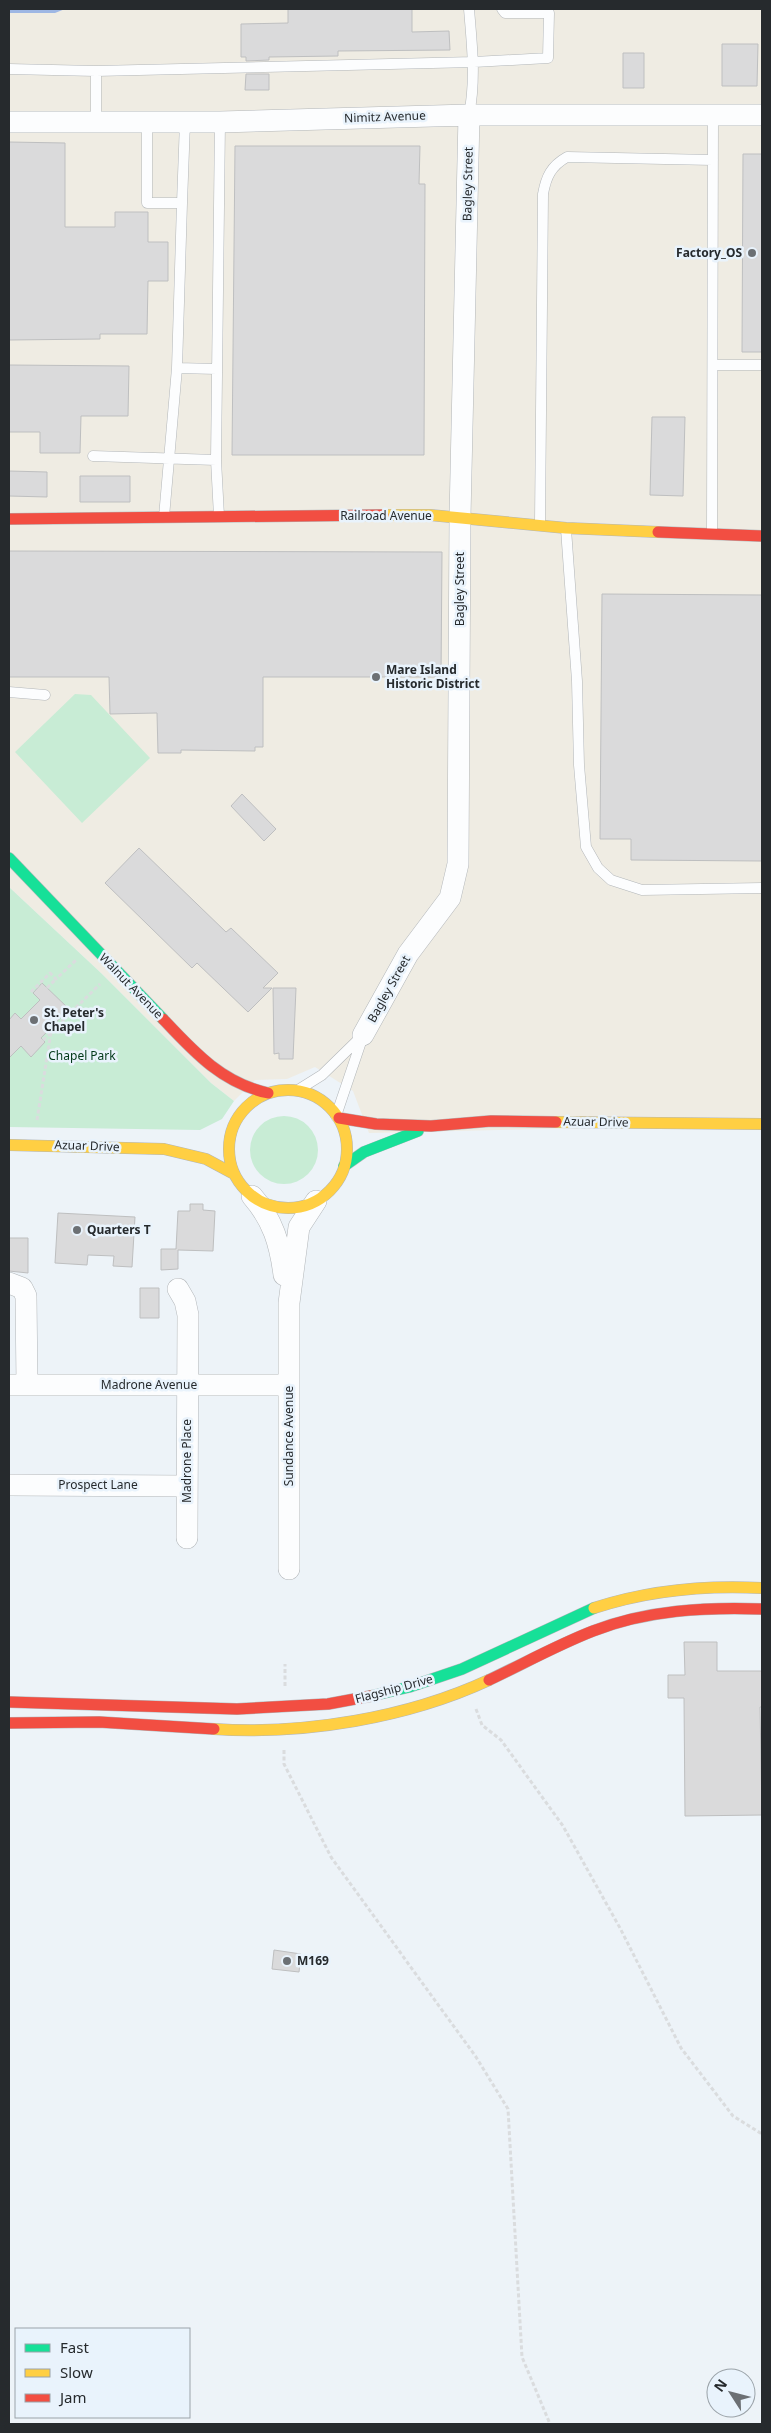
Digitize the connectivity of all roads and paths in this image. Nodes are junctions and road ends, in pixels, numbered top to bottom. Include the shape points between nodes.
1 (469, 9) edge
2 (502, 9) edge
3 (474, 62) junction
4 (9, 70) edge
5 (96, 71) junction
6 (469, 115) junction
7 (713, 115) junction
8 (762, 115) edge
9 (9, 122) edge
10 (96, 122) junction
11 (147, 122) junction
12 (185, 122) junction
13 (220, 122) junction
14 (713, 160) junction
15 (182, 203) junction
16 (713, 365) junction
17 (762, 365) edge
18 (176, 368) junction
19 (216, 369) junction
20 (93, 456) dead end
21 (168, 458) junction
22 (216, 460) junction
23 (164, 518) junction
24 (219, 518) junction
25 (460, 518) junction
26 (9, 519) edge
27 (540, 525) junction
28 (566, 528) junction
29 (712, 535) junction
30 (762, 536) edge
31 (9, 692) edge
32 (45, 694) dead end
33 (9, 858) edge
34 (762, 888) edge
35 (76, 960) dead end
36 (56, 979) junction
37 (100, 984) dead end
38 (47, 988) dead end
39 (31, 992) dead end
40 (51, 1032) junction
41 (363, 1035) junction
42 (43, 1040) dead end
43 (298, 1090) junction
44 (268, 1093) junction
45 (338, 1117) junction
46 (37, 1120) dead end
47 (237, 1120) junction
48 (762, 1124) edge
49 (431, 1126) junction
50 (217, 1134) dead end
51 (191, 1144) dead end
52 (9, 1145) edge
53 (164, 1149) junction
54 (344, 1166) junction
55 (234, 1174) junction
56 (252, 1196) junction
57 (316, 1201) junction
58 (9, 1283) edge
59 (178, 1289) dead end
60 (289, 1303) junction
61 (18, 1385) edge
62 (188, 1385) junction
63 (289, 1385) junction
64 (9, 1485) edge
65 (187, 1486) junction
66 (187, 1538) dead end
67 (289, 1569) dead end
68 (762, 1588) edge
69 (762, 1609) edge
70 (9, 1702) edge
71 (9, 1723) edge
72 (482, 1725) dead end
73 (284, 1764) dead end
74 (762, 2134) edge
75 (550, 2424) edge

1 - 3 lane
2 - 3 lane via 505,13 549,12 548,58
3 - 5 lane
3 - 6 lane via 474,91
4 - 5 lane
5 - 10 lane
6 - 7 street, Nimitz Avenue
6 - 13 street, Nimitz Avenue
6 - 25 street, Bagley Street
7 - 8 street, Nimitz Avenue
7 - 14 lane
9 - 10 street, Nimitz Avenue
10 - 11 street, Nimitz Avenue
11 - 12 street, Nimitz Avenue
11 - 15 lane via 147,203
12 - 13 street, Nimitz Avenue
12 - 15 lane
13 - 19 lane
14 - 16 lane
14 - 27 lane via 567,157 546,176 543,194
15 - 18 lane
16 - 17 lane
16 - 29 lane
18 - 19 lane
18 - 21 lane
19 - 22 lane
20 - 21 lane
21 - 22 lane
21 - 23 lane
22 - 24 lane
23 - 24 street, Railroad Avenue
23 - 26 street, Railroad Avenue
24 - 25 street, Railroad Avenue
25 - 27 street, Railroad Avenue
25 - 41 street, Bagley Street via 458,864 450,898 408,954
27 - 28 street, Railroad Avenue
28 - 29 street, Railroad Avenue
28 - 34 lane via 586,847 598,868 611,880 642,890
29 - 30 street, Railroad Avenue
31 - 32 lane
33 - 44 street, Walnut Avenue via 200,1058 239,1085
35 - 36 path
36 - 38 path
36 - 39 path via 50,973
37 - 40 path
40 - 42 path
40 - 46 path
41 - 43 lane, Bagley Street via 322,1075
41 - 45 lane, Bagley Street
43 - 44 street
43 - 45 street via 322,1101
44 - 47 street via 245,1108
45 - 49 street, Azuar Drive via 376,1124
45 - 54 street via 345,1134 347,1151
47 - 50 street
47 - 55 street via 229,1147
48 - 49 street, Azuar Drive via 491,1121
49 - 54 street, Azuar Drive via 364,1152
51 - 53 street, Azuar Drive
52 - 53 street, Azuar Drive
53 - 55 street, Azuar Drive via 206,1159
54 - 57 street via 338,1180
55 - 56 street
56 - 57 street via 273,1206 288,1208
56 - 60 street, Sundance Avenue via 274,1228
57 - 60 street, Sundance Avenue via 299,1227
58 - 61 street via 22,1288 26,1296
59 - 62 street, Madrone Place via 185,1300 188,1316
60 - 63 street, Sundance Avenue
61 - 62 street, Madrone Avenue
62 - 63 street, Madrone Avenue
62 - 65 street, Madrone Place
63 - 67 street, Sundance Avenue
64 - 65 street, Prospect Lane
65 - 66 street, Madrone Place
68 - 70 street, Flagship Drive via 687,1588 638,1595 586,1611 488,1658 429,1681 333,1703 240,1710 100,1701
69 - 71 street, Flagship Drive via 713,1607 643,1616 593,1631 469,1689 406,1709 337,1724 239,1731 99,1722
72 - 74 path via 501,1740 562,1826 620,1928 681,2048 733,2116
73 - 75 path via 331,1857 476,2057 508,2109 522,2357

